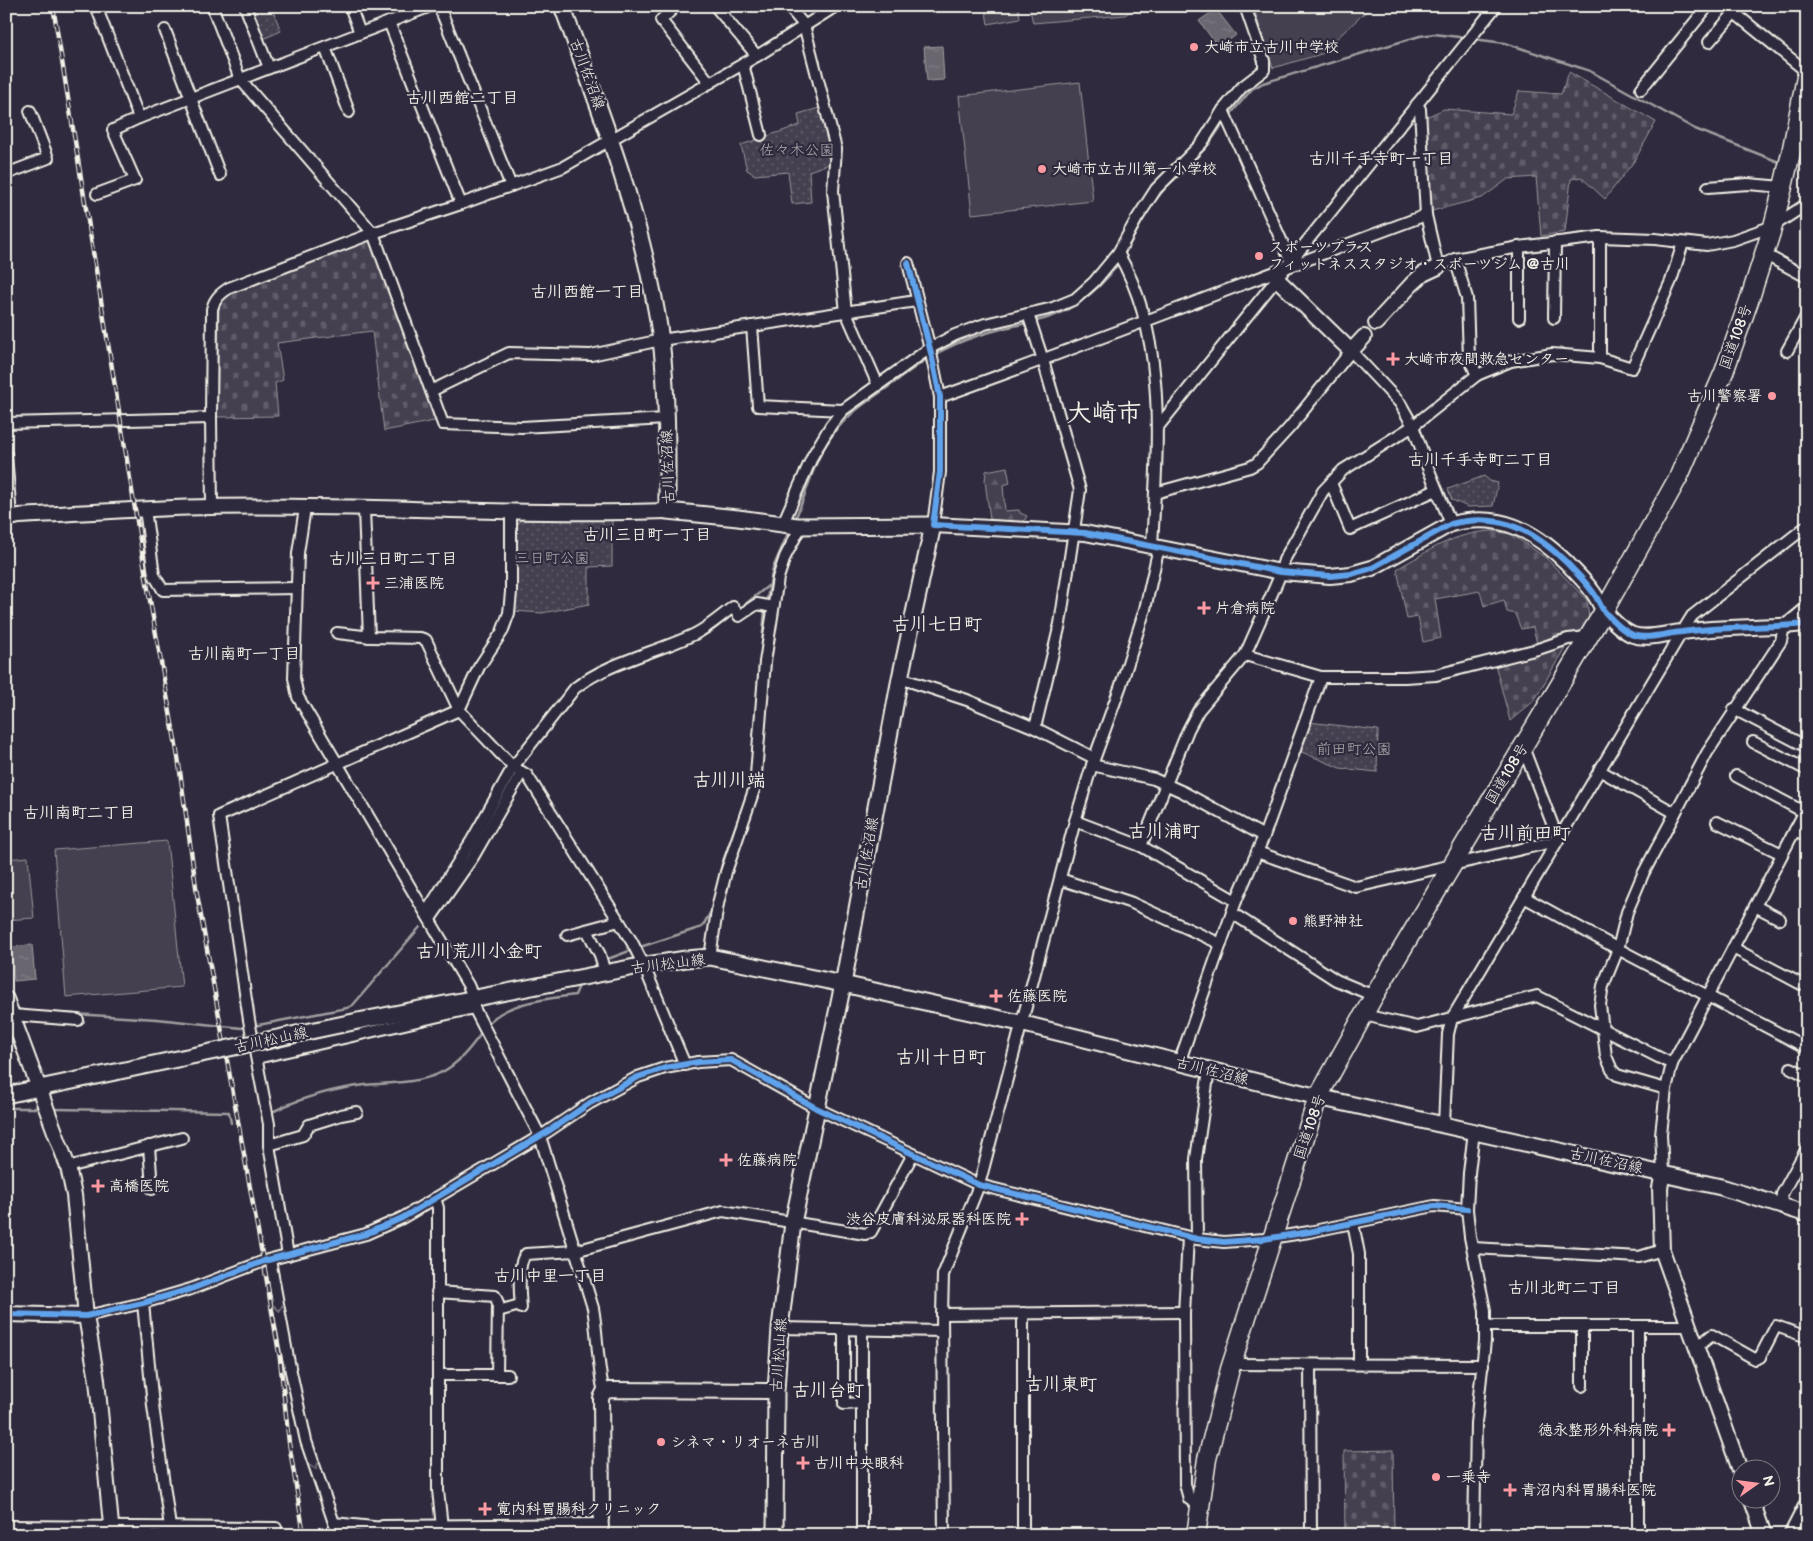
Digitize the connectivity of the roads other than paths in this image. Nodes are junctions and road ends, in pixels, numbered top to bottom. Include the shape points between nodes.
1 (96, 6) edge
2 (212, 6) edge
3 (245, 6) edge
4 (350, 6) edge
5 (431, 6) edge
6 (439, 6) edge
7 (562, 6) edge
8 (676, 6) edge
9 (715, 6) edge
10 (788, 6) edge
11 (836, 6) edge
12 (1245, 6) edge
13 (1496, 6) edge
14 (1708, 6) edge
15 (1730, 10) edge
16 (389, 22) junction
17 (804, 25) junction
18 (165, 30) dead end
19 (360, 33) junction
20 (1709, 42) dead end
21 (325, 47) junction
22 (757, 56) junction
23 (743, 64) junction
24 (269, 68) junction
25 (1807, 72) edge
26 (240, 79) junction
27 (710, 83) junction
28 (1641, 88) dead end
29 (190, 99) junction
30 (1417, 104) junction
31 (30, 111) dead end
32 (350, 112) dead end
33 (1226, 116) junction
34 (139, 118) junction
35 (761, 135) dead end
36 (611, 140) junction
37 (6, 174) edge
38 (220, 176) dead end
39 (511, 186) junction
40 (1708, 187) dead end
41 (1783, 187) junction
42 (97, 194) dead end
43 (461, 204) junction
44 (1807, 204) edge
45 (1426, 215) junction
46 (1773, 226) junction
47 (373, 233) junction
48 (1600, 236) junction
49 (1555, 242) junction
50 (1683, 243) junction
51 (1518, 247) junction
52 (1764, 254) junction
53 (1121, 257) junction
54 (1455, 259) junction
55 (908, 263) dead end
56 (1289, 264) junction
57 (1438, 267) junction
58 (1807, 278) edge
59 (1277, 279) junction
60 (916, 301) junction
61 (846, 312) junction
62 (1807, 315) edge
63 (1520, 318) dead end
64 (1554, 318) dead end
65 (1030, 320) junction
66 (1145, 321) junction
67 (1376, 323) dead end
68 (752, 326) junction
69 (1364, 337) dead end
70 (661, 340) junction
71 (1351, 351) junction
72 (1787, 351) dead end
73 (931, 353) junction
74 (1600, 358) junction
75 (1043, 360) junction
76 (1477, 375) junction
77 (878, 385) junction
78 (431, 391) junction
79 (940, 397) junction
80 (843, 410) junction
81 (211, 418) junction
82 (666, 419) junction
83 (6, 423) edge
84 (1413, 426) junction
85 (1157, 428) junction
86 (6, 454) edge
87 (1331, 483) junction
88 (1436, 490) junction
89 (1155, 493) junction
90 (212, 507) junction
91 (305, 508) junction
92 (144, 509) junction
93 (364, 509) junction
94 (668, 511) junction
95 (511, 513) junction
96 (9, 518) edge
97 (1451, 524) junction
98 (792, 525) junction
99 (933, 525) junction
100 (1807, 526) edge
101 (1072, 532) junction
102 (1155, 547) junction
103 (1281, 572) junction
104 (297, 588) junction
105 (768, 606) junction
106 (1807, 607) edge
107 (1604, 611) junction
108 (1807, 624) edge
109 (1784, 626) junction
110 (337, 632) dead end
111 (1682, 632) junction
112 (369, 636) junction
113 (1588, 637) junction
114 (1245, 655) junction
115 (1321, 677) junction
116 (900, 678) junction
117 (1734, 709) junction
118 (459, 710) junction
119 (1035, 728) junction
120 (1753, 742) dead end
121 (1523, 747) junction
122 (1807, 747) edge
123 (1093, 762) junction
124 (336, 764) junction
125 (518, 769) junction
126 (1599, 770) junction
127 (1807, 770) edge
128 (1736, 776) dead end
129 (1165, 784) junction
130 (1806, 810) edge
131 (1675, 813) junction
132 (1075, 821) junction
133 (1717, 822) dead end
134 (1795, 830) junction
135 (1264, 836) junction
136 (1807, 836) edge
137 (1558, 840) junction
138 (1141, 846) junction
139 (1257, 852) junction
140 (1782, 854) junction
141 (1454, 864) junction
142 (1060, 878) junction
143 (1524, 897) junction
144 (1236, 901) junction
145 (1755, 906) junction
146 (1232, 913) junction
147 (428, 916) junction
148 (1780, 919) dead end
149 (619, 921) junction
150 (587, 930) junction
151 (567, 935) dead end
152 (1221, 944) junction
153 (1733, 948) junction
154 (1618, 949) junction
155 (710, 957) junction
156 (641, 960) junction
157 (604, 970) junction
158 (844, 984) junction
159 (1801, 984) dead end
160 (1374, 996) junction
161 (1708, 996) junction
162 (6, 999) edge
163 (474, 1004) junction
164 (9, 1012) edge
165 (1364, 1015) junction
166 (1452, 1018) junction
167 (78, 1020) dead end
168 (1020, 1023) junction
169 (1602, 1029) junction
170 (1807, 1048) edge
171 (257, 1058) junction
172 (1179, 1063) junction
173 (1672, 1064) junction
174 (685, 1065) junction
175 (1791, 1068) dead end
176 (1209, 1070) junction
177 (1807, 1076) edge
178 (39, 1088) junction
179 (1666, 1089) junction
180 (6, 1095) edge
181 (1318, 1096) junction
182 (816, 1108) junction
183 (357, 1112) dead end
184 (1444, 1124) junction
185 (1474, 1131) junction
186 (540, 1136) junction
187 (182, 1138) dead end
188 (269, 1145) junction
189 (149, 1146) junction
190 (1807, 1148) edge
191 (913, 1154) junction
192 (68, 1166) junction
193 (1663, 1173) junction
194 (979, 1185) junction
195 (152, 1189) dead end
196 (435, 1198) junction
197 (1781, 1205) junction
198 (1467, 1209) junction
199 (1807, 1214) edge
200 (794, 1222) junction
201 (1353, 1223) junction
202 (1193, 1238) junction
203 (1273, 1238) junction
204 (1473, 1248) junction
205 (1662, 1250) junction
206 (575, 1251) junction
207 (288, 1255) junction
208 (270, 1260) junction
209 (437, 1292) junction
210 (143, 1303) junction
211 (498, 1311) junction
212 (1184, 1312) junction
213 (6, 1314) edge
214 (942, 1314) junction
215 (1023, 1314) junction
216 (86, 1316) junction
217 (1485, 1326) junction
218 (1690, 1326) junction
219 (1582, 1327) junction
220 (1638, 1327) junction
221 (780, 1328) junction
222 (844, 1329) junction
223 (862, 1330) junction
224 (942, 1331) junction
225 (1807, 1337) edge
226 (1697, 1347) junction
227 (1232, 1364) junction
228 (1359, 1364) junction
229 (1310, 1365) junction
230 (1483, 1365) junction
231 (438, 1375) junction
232 (497, 1375) junction
233 (508, 1375) dead end
234 (1582, 1386) dead end
235 (776, 1391) junction
236 (604, 1392) junction
237 (862, 1403) junction
238 (1736, 1458) edge
239 (1807, 1500) edge
240 (1200, 1506) junction
241 (1755, 1508) edge
242 (6, 1526) edge
243 (170, 1527) junction
244 (442, 1527) junction
245 (112, 1531) edge
246 (384, 1531) edge
247 (600, 1531) edge
248 (277, 1535) edge
249 (775, 1535) edge
250 (862, 1535) edge
251 (944, 1535) edge
252 (1023, 1535) edge
253 (1196, 1535) edge
254 (1311, 1535) edge
255 (1474, 1535) edge
256 (1638, 1535) edge
257 (1764, 1535) edge
258 (1789, 1535) edge

1 - 34 street
2 - 26 street
3 - 24 street
4 - 19 street
5 - 16 street
6 - 39 street
7 - 36 main road, 古川佐沼線
8 - 27 street via 661,20
9 - 22 street
10 - 17 street
11 - 17 street
12 - 33 street via 1264,61 1264,70 1242,87
13 - 30 street
14 - 28 street
15 - 20 street
15 - 25 street
16 - 19 street
16 - 43 street
17 - 22 street
17 - 61 street via 836,149 833,191
18 - 29 street
19 - 21 street
21 - 24 street
21 - 32 street
22 - 23 street
23 - 27 street
23 - 35 street
24 - 26 street
25 - 41 highway, 国道108号
26 - 29 street
26 - 47 street
27 - 36 street
29 - 34 street
29 - 38 street
30 - 45 street via 1420,110
30 - 56 street
31 - 37 street via 48,158
33 - 53 street via 1156,189 1136,220
33 - 56 street
34 - 42 street via 113,130 135,180
36 - 39 street via 563,167
36 - 70 main road, 古川佐沼線 via 635,216
39 - 43 street
40 - 41 street via 1748,184
41 - 46 highway, 国道108号
43 - 47 street
44 - 46 street
45 - 56 street
45 - 57 street
46 - 50 street via 1734,240 1707,245
46 - 52 highway, 国道108号
47 - 78 street
47 - 81 street via 220,294 212,309
48 - 49 street
48 - 50 street
48 - 74 street
49 - 51 street
49 - 64 street
50 - 74 street via 1671,281 1632,368
51 - 54 street
51 - 63 street
52 - 58 street
52 - 107 highway, 国道108号 via 1724,372 1679,476
53 - 65 street via 1074,299
53 - 66 street
54 - 57 street
54 - 76 street via 1467,298 1469,358
55 - 60 street
56 - 59 street
56 - 66 street
57 - 67 street via 1423,274
59 - 71 street
59 - 85 street
60 - 61 street
60 - 73 street
61 - 68 street
61 - 77 street
62 - 72 street
65 - 73 street via 985,324 955,335
65 - 75 street
66 - 75 street
66 - 85 street via 1152,349
68 - 70 street
68 - 80 street via 758,406
69 - 71 street
70 - 78 street via 591,355 509,353
70 - 82 main road, 古川佐沼線
71 - 84 street via 1400,403
71 - 89 street via 1290,428 1257,463
73 - 77 street
73 - 79 street
74 - 76 street via 1552,354 1511,361
75 - 79 street
75 - 101 street via 1080,490
76 - 84 street
77 - 80 street
78 - 82 street via 443,424 522,427
79 - 99 street via 940,472
80 - 98 street via 813,455
81 - 83 street
81 - 90 street
82 - 94 main road, 古川佐沼線
84 - 87 street via 1343,470
84 - 88 street
85 - 89 street
86 - 96 street
87 - 88 street via 1350,529
87 - 103 street via 1323,491 1284,560
88 - 97 street
89 - 102 street
90 - 91 street
90 - 92 street
91 - 93 street
91 - 104 street via 298,552
92 - 96 street
92 - 104 street via 154,576 163,590
93 - 95 street
93 - 112 street
94 - 95 street
94 - 98 main road, 古川佐沼線
95 - 118 street via 509,614
97 - 103 street via 1372,568 1351,574 1330,576
97 - 107 street via 1492,521 1522,528 1557,554 1593,592
98 - 99 main road, 古川佐沼線
98 - 105 street
99 - 101 street
99 - 116 main road, 古川佐沼線
100 - 111 street via 1692,616
101 - 102 street
101 - 119 street via 1060,624
102 - 103 street
102 - 123 street via 1142,618
103 - 114 street
104 - 124 street via 295,688
105 - 125 street via 757,604 739,616 733,607 697,632 584,681 568,696
105 - 155 street via 755,787 726,872
106 - 109 street
107 - 111 street via 1632,635 1647,637
107 - 113 highway, 国道108号
108 - 109 street
109 - 111 street
109 - 117 street via 1781,641
110 - 112 street
111 - 126 street
112 - 118 street via 426,640
113 - 115 street via 1568,639 1538,650 1436,675
113 - 121 highway, 国道108号
114 - 115 street
114 - 129 street via 1198,711
115 - 135 street
116 - 119 street via 967,700
116 - 158 main road, 古川佐沼線
117 - 122 street
117 - 131 street
118 - 124 street
118 - 125 street
119 - 123 street
120 - 127 street
121 - 137 street
121 - 141 highway, 国道108号
123 - 129 street
123 - 132 street
124 - 147 street
124 - 171 street via 219,816
125 - 147 street via 473,857
125 - 149 street via 527,775
126 - 131 street
126 - 137 street
128 - 130 street
129 - 135 street
129 - 138 street
130 - 134 street
131 - 154 street via 1627,912
132 - 138 street
132 - 142 street
133 - 140 street
134 - 136 street
134 - 140 street
135 - 139 street
137 - 141 street
137 - 143 street
138 - 144 street
139 - 141 street via 1356,887
139 - 144 street
140 - 145 street
141 - 160 highway, 国道108号
142 - 152 street via 1132,903
142 - 168 street
143 - 154 street
143 - 166 street
144 - 146 street
145 - 148 street
145 - 153 street
146 - 152 street
146 - 160 street via 1336,980
147 - 163 street via 468,985
149 - 150 street
149 - 156 street
150 - 151 street
150 - 157 street
152 - 172 street
153 - 159 street
153 - 161 street
154 - 161 street
154 - 169 street via 1603,986 1600,1005
155 - 156 main road, 古川松山線
155 - 158 main road, 古川松山線
156 - 157 main road, 古川松山線
156 - 174 street
157 - 163 main road, 古川松山線
158 - 168 main road, 古川佐沼線
158 - 182 main road, 古川松山線
160 - 165 highway, 国道108号
161 - 170 street
161 - 173 street
162 - 164 street
163 - 171 street
163 - 178 main road, 古川松山線, bridge via 358,1021
163 - 186 street via 481,1024
164 - 167 street
164 - 178 street
165 - 166 street via 1417,1027
165 - 181 highway, 国道108号
166 - 169 street via 1537,996
166 - 184 street via 1448,1034
168 - 172 main road, 古川佐沼線
168 - 194 street
169 - 173 street
169 - 179 street via 1606,1056 1617,1075
171 - 188 street
172 - 176 main road, 古川佐沼線
173 - 179 street
174 - 182 street via 731,1060
174 - 186 street via 638,1077
175 - 177 street
176 - 181 main road, 古川佐沼線
176 - 202 street via 1196,1159
178 - 180 main road, 古川松山線
178 - 192 street
179 - 193 street via 1661,1134
181 - 184 main road, 古川佐沼線
181 - 203 highway, 国道108号
182 - 191 street
182 - 200 main road, 古川松山線
183 - 188 street via 309,1125 303,1135
184 - 185 main road, 古川佐沼線
185 - 193 main road, 古川佐沼線
185 - 198 street
186 - 196 street
186 - 206 street
187 - 189 street
188 - 207 street
189 - 192 street
189 - 195 street
190 - 197 street via 1782,1194
191 - 194 street
191 - 200 street via 871,1232 865,1234
192 - 216 street via 74,1195
193 - 197 main road, 古川佐沼線
193 - 205 street via 1660,1188
194 - 202 street
194 - 214 street via 943,1275
196 - 207 street via 366,1234
196 - 209 street via 438,1208
197 - 199 main road, 古川佐沼線
198 - 201 street via 1434,1206
198 - 204 street
200 - 206 street via 723,1211
200 - 221 main road, 古川松山線
201 - 203 street
201 - 228 street via 1359,1254
202 - 203 street via 1224,1242
202 - 212 street
203 - 227 highway, 国道108号
204 - 205 street via 1639,1257
204 - 217 street
205 - 218 street
206 - 211 street via 526,1254 520,1272 521,1306
206 - 236 street via 593,1308
207 - 208 street
208 - 210 street
208 -> 246 street via 306,1441 334,1523
209 - 211 street via 494,1296
209 - 231 street
210 - 216 street
210 - 243 street
211 - 232 street
212 - 215 street
212 - 240 street via 1185,1484 1189,1499
213 - 216 street
214 - 215 street
214 - 224 street
215 - 252 street
216 - 245 street via 97,1380
217 - 219 street
217 - 230 street
218 - 220 street
218 - 226 street
219 - 220 street
219 - 234 street
220 - 256 street
221 - 222 street
221 - 235 main road, 古川松山線
222 - 223 street
222 - 237 street via 844,1404
223 - 224 street
223 - 237 street
224 - 251 street
225 - 226 street via 1776,1326 1760,1357 1754,1359 1712,1335
226 - 238 street
227 - 229 street
227 - 240 highway, 国道108号 via 1207,1459
228 - 229 street
228 - 230 street
229 - 254 street
230 - 255 street via 1476,1422
231 - 232 street
231 - 244 street via 438,1490
232 - 233 street
235 - 236 street
235 - 249 main road, 古川松山線
236 - 247 street via 601,1398
237 - 250 street
239 - 258 street
240 - 253 highway, 国道108号
241 - 257 street
242 - 245 street
243 - 245 street
243 - 248 street via 276,1528
244 - 246 street
244 - 247 street

